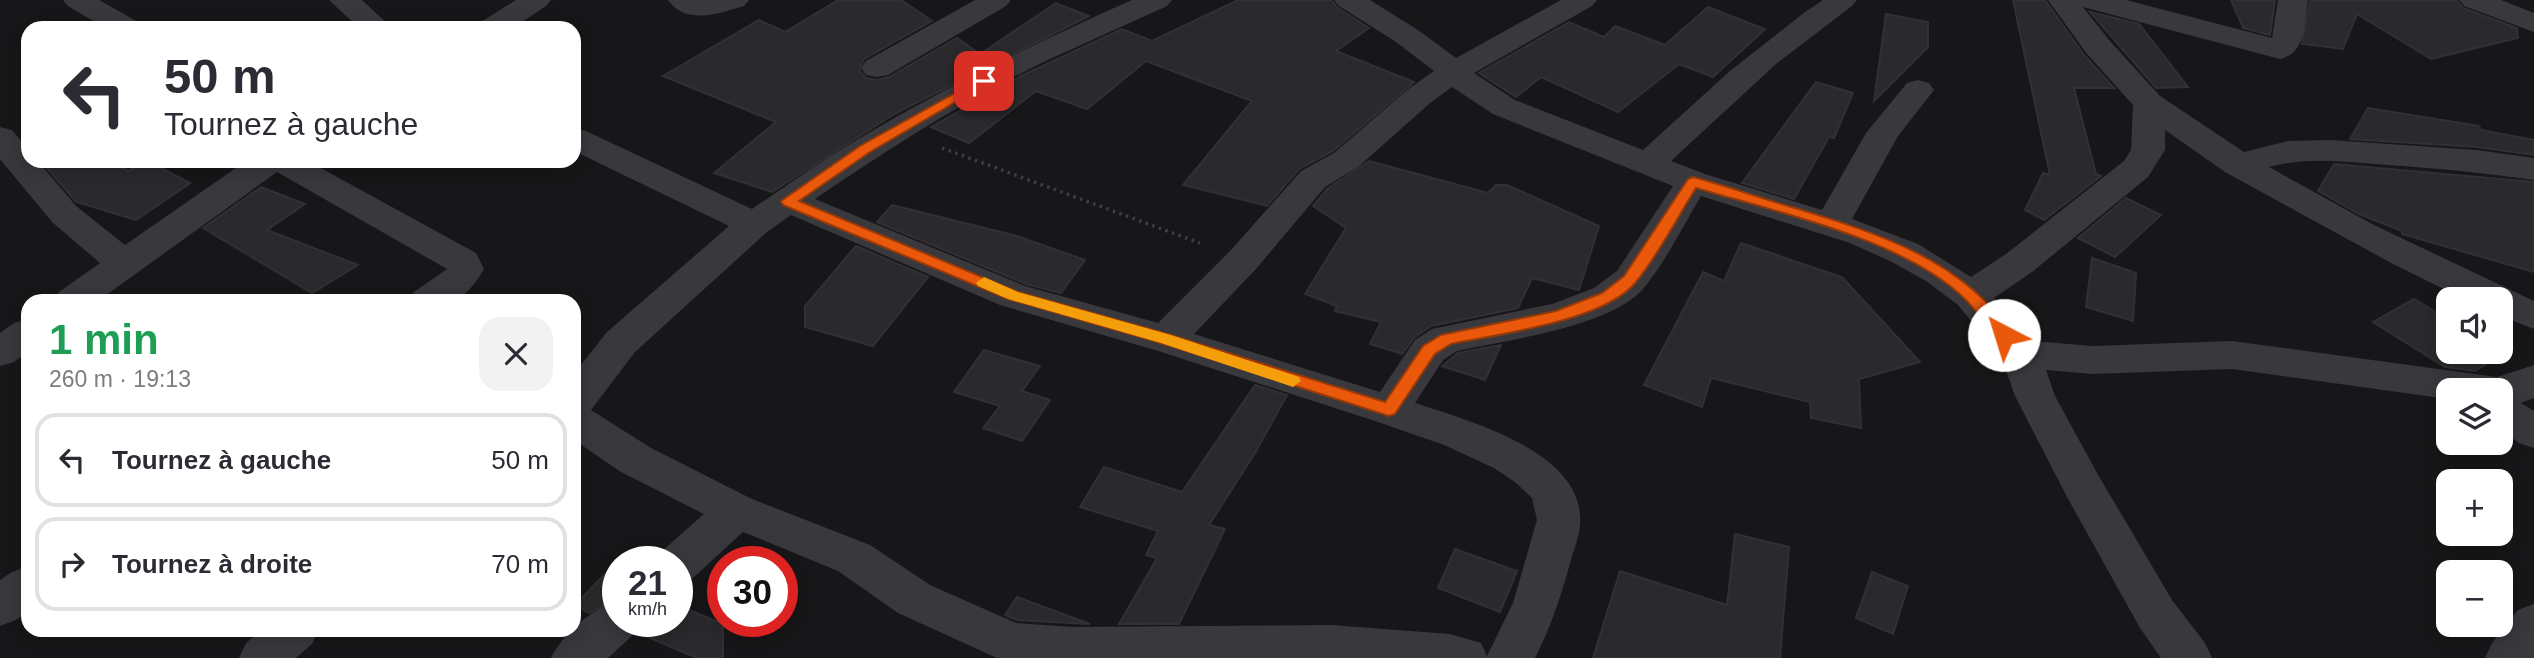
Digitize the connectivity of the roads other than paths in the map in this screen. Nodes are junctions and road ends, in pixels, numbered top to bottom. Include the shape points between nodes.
1 (78, 0) edge
2 (344, 0) edge
3 (536, 0) edge
4 (683, 0) edge
5 (734, 0) edge
6 (996, 0) edge
7 (1157, 0) edge
8 (1349, 0) edge
9 (1582, 0) edge
10 (1842, 0) edge
11 (2063, 0) edge
12 (2092, 0) edge
13 (2293, 0) edge
14 (2474, 0) edge
15 (115, 21) edge
16 (369, 21) edge
17 (503, 21) edge
18 (2534, 23) edge
19 (877, 68) dead end
20 (1454, 71) junction
21 (1918, 90) dead end
22 (2149, 103) junction
23 (0, 137) edge
24 (581, 141) edge
25 (21, 162) edge
26 (1648, 164) junction
27 (2237, 165) junction
28 (26, 168) edge
29 (259, 168) edge
30 (295, 168) edge
31 (2534, 169) edge
32 (1693, 182) junction
33 (788, 201) junction
34 (754, 224) junction
35 (1832, 224) junction
36 (123, 263) junction
37 (2471, 287) edge
38 (81, 294) edge
39 (436, 294) edge
40 (1972, 296) junction
41 (2513, 307) edge
42 (2534, 316) edge
43 (21, 338) edge
44 (1166, 339) junction
45 (0, 352) edge
46 (2020, 354) junction
47 (2534, 380) edge
48 (2436, 386) edge
49 (2513, 390) edge
50 (581, 394) edge
51 (1389, 410) junction
52 (2513, 415) edge
53 (581, 425) edge
54 (2534, 432) edge
55 (737, 511) junction
56 (693, 551) edge
57 (21, 590) edge
58 (0, 606) edge
59 (2534, 624) edge
60 (602, 634) edge
61 (287, 637) edge
62 (1231, 653) edge
63 (263, 658) edge
64 (575, 658) edge
65 (1464, 658) edge
66 (1510, 658) edge
67 (2188, 658) edge
68 (2509, 658) edge

1 - 15 street
2 - 16 street
3 - 17 street
4 - 5 street via 703,8
6 - 19 street
7 - 33 street via 1038,53 895,130
8 - 20 street
9 - 20 street
10 - 26 street via 1750,67
11 - 22 street
12 - 13 street via 2280,50 2286,44
14 - 18 street
20 - 26 street via 1504,107
20 - 44 street via 1346,160 1313,179
21 - 35 street via 1883,133
22 - 27 street
22 - 40 street via 2148,150 2136,169
23 - 25 street
24 - 34 street
26 - 32 street
27 - 31 street via 2288,151 2320,150
27 - 37 street via 2357,232
28 - 36 street via 64,214
29 - 36 street
30 - 39 street via 463,262 462,277
32 - 35 street
32 - 51 street via 1630,280 1607,297 1559,316 1446,339 1429,350
33 - 34 street
33 - 44 street via 1013,296
34 - 50 street via 621,342
35 - 40 street via 1905,253
36 - 38 street
40 - 46 street
41 - 42 street
43 - 45 street
44 - 51 street
46 - 48 street via 2093,360 2243,356
46 - 67 street via 2035,396 2082,485 2156,614
47 - 49 street
51 - 66 street via 1505,452 1542,481 1557,506 1557,527 1544,576
52 - 54 street
53 - 55 street via 636,460
55 - 56 street
55 - 62 street via 854,558 914,598 1012,643
57 - 58 street
59 - 68 street
60 - 64 street
61 - 63 street
62 - 65 street via 1331,646

